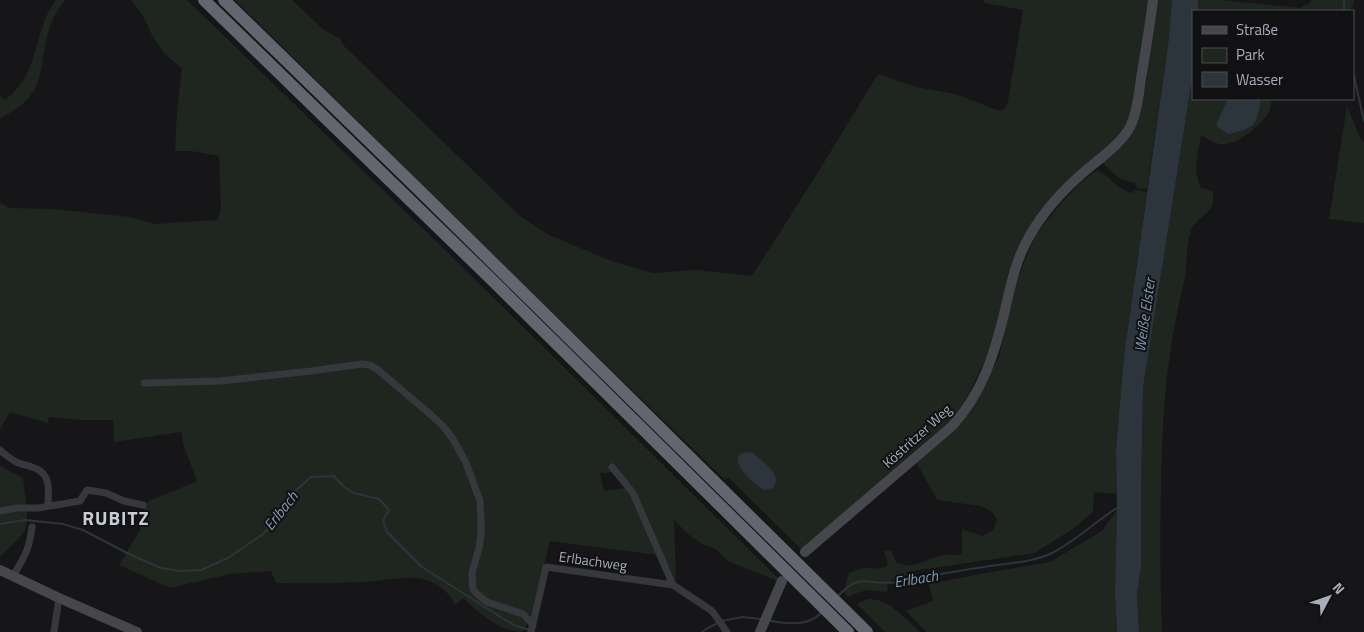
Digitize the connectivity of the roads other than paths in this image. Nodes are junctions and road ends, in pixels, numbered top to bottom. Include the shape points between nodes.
1 (204, 0) edge
2 (224, 0) edge
3 (1153, 0) edge
4 (144, 383) dead end
5 (0, 450) edge
6 (612, 467) dead end
7 (717, 492) junction
8 (143, 505) dead end
9 (48, 506) junction
10 (0, 511) edge
11 (32, 527) dead end
12 (805, 552) dead end
13 (0, 570) edge
14 (13, 576) junction
15 (782, 581) dead end
16 (673, 584) junction
17 (59, 598) junction
18 (532, 628) edge
19 (761, 630) edge
20 (727, 631) edge
21 (54, 632) edge
22 (137, 632) edge
23 (848, 632) edge
24 (867, 632) edge

1 - 7 highway
2 - 7 highway via 417,188
3 - 12 main road, Köstritzer Weg via 1137,103 1130,127 1118,142 1064,190 1039,221 1021,251 993,355 963,414
4 - 18 street via 221,381 362,364 378,370 430,414 459,448 480,501 481,535 472,573 473,589 486,602 523,614
5 - 9 street via 16,462 42,473 47,479
6 - 16 street via 632,492
7 - 23 highway via 772,558
7 - 24 highway
8 - 9 street via 124,501 106,492 87,490 80,501
9 - 10 street
11 - 14 street via 30,545
13 - 14 main road
14 - 17 main road
15 - 19 main road
16 - 18 street, Erlbachweg via 546,568
16 - 20 street via 712,611
17 - 21 street
17 - 22 main road

